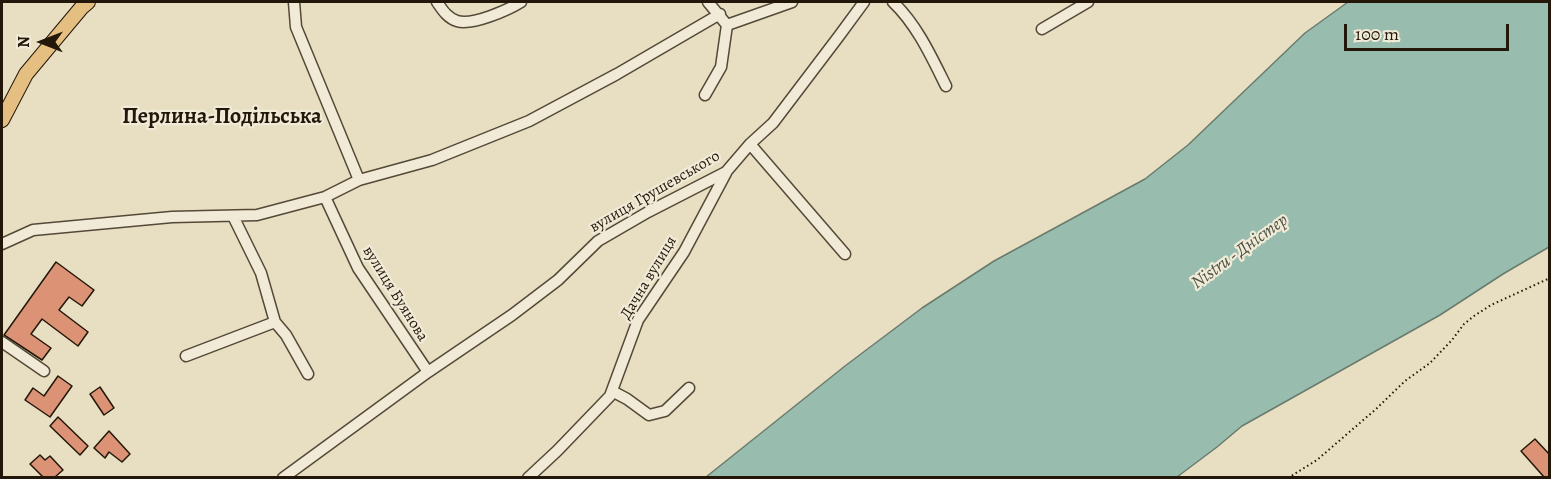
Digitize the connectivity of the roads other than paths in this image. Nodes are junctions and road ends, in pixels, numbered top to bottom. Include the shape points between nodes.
1 (294, 2) edge
2 (437, 2) edge
3 (521, 2) edge
4 (708, 2) edge
5 (792, 2) edge
6 (864, 2) edge
7 (893, 2) edge
8 (1088, 2) edge
9 (82, 3) edge
10 (720, 14) junction
11 (727, 25) junction
12 (1042, 29) dead end
13 (946, 86) dead end
14 (705, 95) dead end
15 (2, 120) edge
16 (750, 144) junction
17 (726, 172) junction
18 (359, 180) junction
19 (325, 197) junction
20 (233, 216) junction
21 (2, 236) edge
22 (7, 242) edge
23 (845, 254) dead end
24 (275, 322) junction
25 (2, 342) edge
26 (186, 356) dead end
27 (44, 371) dead end
28 (428, 372) junction
29 (308, 374) dead end
30 (689, 388) dead end
31 (612, 391) junction
32 (283, 477) edge
33 (528, 477) edge

1 - 18 street via 296,27
2 - 3 street via 446,15 458,22 473,21
4 - 10 street
5 - 11 street
6 - 16 street, вулиця Грушевського via 773,123
7 - 13 street via 927,48
8 - 12 street
9 - 15 main road via 26,74
10 - 11 street
10 - 18 street via 529,121 432,160
11 - 14 street via 721,67
16 - 17 street, вулиця Грушевського
16 - 23 street
17 - 28 street, вулиця Грушевського via 598,241 522,308
17 - 31 street, Дачна вулиця via 684,252 638,320
18 - 19 street
19 - 20 street via 257,215
19 - 28 street, вулиця Буянова via 358,268
20 - 22 street via 172,217 33,230
20 - 24 street via 261,273
21 - 22 street
24 - 26 street
24 - 29 street
25 - 27 street
28 - 32 street, вулиця Грушевського
30 - 31 street via 665,411 649,415
31 - 33 street, Дачна вулиця

